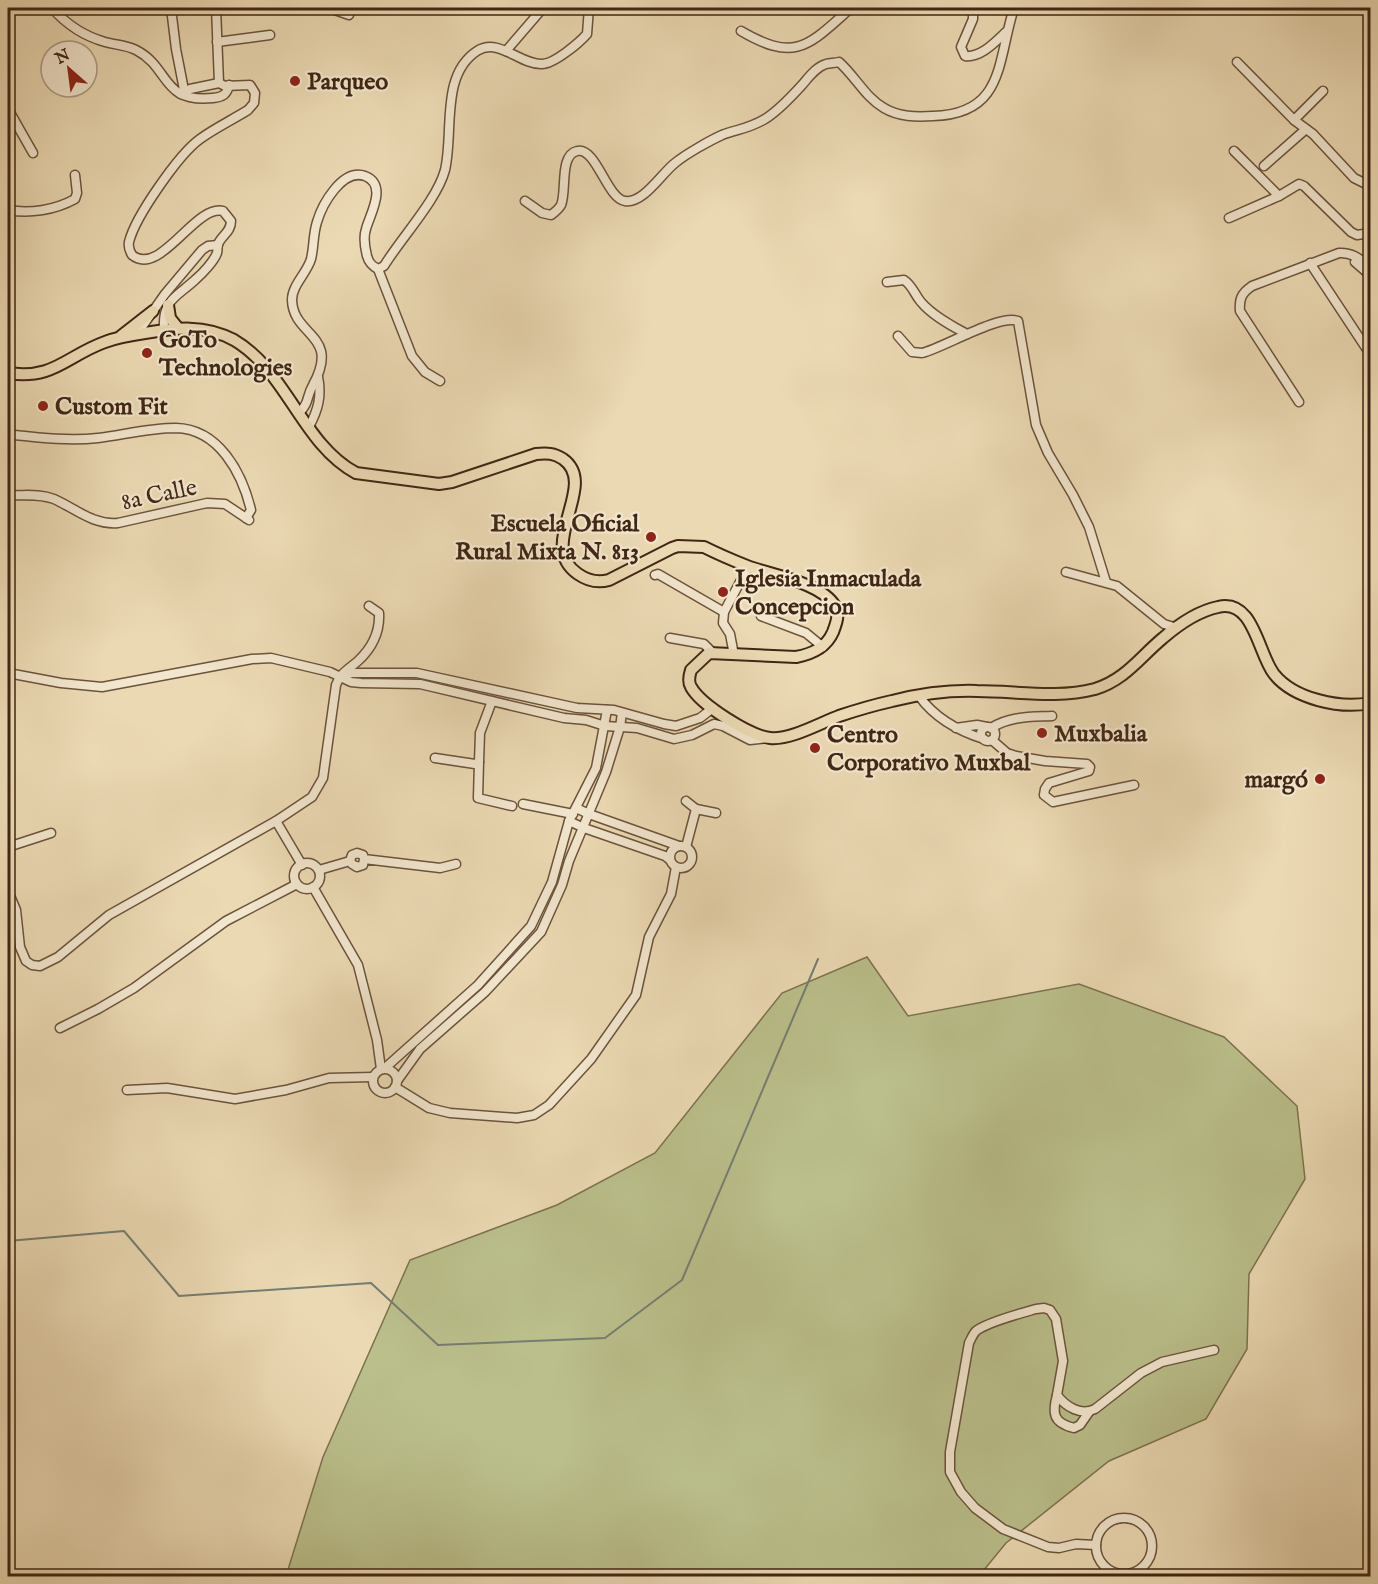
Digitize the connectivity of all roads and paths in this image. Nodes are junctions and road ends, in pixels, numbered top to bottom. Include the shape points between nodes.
1 (51, 8) edge
2 (171, 8) edge
3 (216, 8) edge
4 (329, 8) edge
5 (543, 8) edge
6 (589, 8) edge
7 (851, 8) edge
8 (973, 8) edge
9 (1014, 8) edge
10 (349, 15) dead end
11 (741, 31) dead end
12 (1006, 32) junction
13 (270, 36) dead end
14 (217, 42) junction
15 (506, 51) junction
16 (1238, 62) dead end
17 (215, 84) junction
18 (229, 85) junction
19 (1323, 91) dead end
20 (183, 94) junction
21 (216, 97) junction
22 (8, 109) edge
23 (1294, 120) junction
24 (1306, 129) junction
25 (1234, 151) dead end
26 (33, 153) dead end
27 (1264, 166) dead end
28 (75, 175) dead end
29 (1371, 183) edge
30 (1279, 196) junction
31 (525, 201) dead end
32 (8, 210) edge
33 (1229, 218) dead end
34 (1371, 233) edge
35 (218, 245) junction
36 (1339, 253) junction
37 (1310, 263) junction
38 (189, 267) junction
39 (1371, 267) edge
40 (378, 269) junction
41 (200, 275) junction
42 (1371, 276) edge
43 (887, 282) dead end
44 (168, 305) junction
45 (153, 311) junction
46 (178, 328) junction
47 (164, 330) junction
48 (137, 334) junction
49 (967, 334) junction
50 (898, 336) dead end
51 (121, 337) junction
52 (1371, 354) edge
53 (8, 373) edge
54 (318, 377) junction
55 (440, 381) dead end
56 (1299, 402) dead end
57 (299, 413) junction
58 (309, 427) junction
59 (14, 435) dead end
60 (8, 495) edge
61 (748, 567) junction
62 (1066, 572) dead end
63 (655, 575) dead end
64 (1106, 582) junction
65 (369, 606) dead end
66 (724, 612) junction
67 (762, 616) dead end
68 (1176, 628) junction
69 (670, 638) dead end
70 (823, 647) junction
71 (714, 654) junction
72 (734, 655) junction
73 (8, 673) edge
74 (339, 676) junction
75 (919, 696) junction
76 (492, 701) junction
77 (1371, 703) edge
78 (713, 708) junction
79 (607, 710) junction
80 (622, 713) junction
81 (1052, 716) dead end
82 (605, 726) junction
83 (620, 727) junction
84 (989, 727) junction
85 (956, 728) junction
86 (770, 738) junction
87 (988, 740) junction
88 (435, 759) dead end
89 (479, 762) junction
90 (1134, 786) dead end
91 (686, 801) dead end
92 (523, 804) dead end
93 (512, 806) dead end
94 (696, 809) junction
95 (716, 813) dead end
96 (573, 814) junction
97 (589, 814) junction
98 (276, 821) junction
99 (584, 828) junction
100 (51, 833) dead end
101 (8, 847) edge
102 (682, 847) junction
103 (456, 864) dead end
104 (673, 864) junction
105 (302, 865) junction
106 (319, 870) junction
107 (297, 884) junction
108 (314, 887) junction
109 (8, 891) edge
110 (60, 1028) dead end
111 (383, 1069) junction
112 (373, 1077) junction
113 (396, 1084) junction
114 (127, 1090) dead end
115 (1214, 1350) dead end
116 (1058, 1395) junction
117 (1089, 1412) junction
118 (1096, 1545) junction
119 (1115, 1575) edge
120 (1132, 1575) edge

1 - 20 street via 89,36 138,51 164,80
2 - 20 street
3 - 14 street
4 - 10 street
5 - 15 street
6 - 15 street via 586,34 552,62 538,64
7 - 11 street via 802,46 772,46
8 - 12 street via 973,19 961,47 965,56 980,53
9 - 12 street
12 - 31 street via 993,85 980,102 964,112 944,116 901,115 874,100 839,62 824,64 768,117 747,129 722,135 675,163 639,199 617,198 591,158 577,151 570,154 566,163 562,204 557,211 542,213
13 - 14 street
14 - 17 street
15 - 40 street via 483,48 464,62 454,85 447,159 440,184 384,266
16 - 23 street
17 - 18 street
17 - 20 street
17 - 21 street via 212,92
18 - 21 street via 225,94
18 - 35 street via 253,87 254,103 199,140 173,167 129,244 132,255 148,260 210,212 219,210 227,213 231,225
19 - 23 street
20 - 21 street via 196,99
22 - 26 street
23 - 24 street
24 - 27 street
24 - 29 street via 1354,178
25 - 30 street
28 - 32 street via 75,199 47,210
30 - 33 street
30 - 34 street via 1301,184 1351,232
35 - 38 street via 205,247
35 - 41 street via 217,254
36 - 37 street
36 - 39 street via 1347,252
36 - 42 street
37 - 52 street
37 - 56 street via 1252,286 1239,300 1240,310
38 - 41 street
38 - 45 street
40 - 54 street via 369,262 365,247 376,189 366,177 355,175 334,189 320,213 311,259 292,296 299,320 322,353
40 - 55 street via 412,356 425,372
41 - 44 street
43 - 49 street via 904,280 921,302
44 - 46 main road via 170,318
44 - 47 street
45 - 48 street
45 - 51 main road
46 - 47 main road
46 - 57 main road via 197,328 235,341 252,354
47 - 48 main road
48 - 51 main road
49 - 50 street via 916,353
49 - 64 street via 1009,320 1018,321 1036,425 1089,527
51 - 53 main road via 103,342 51,370 27,375
54 - 57 street via 307,405
54 - 58 street via 321,390
57 - 58 main road
58 - 61 main road via 336,460 368,476 439,484 536,454 559,456 574,472 575,480 563,550 570,567 592,580 609,579 678,546 704,547
59 - 60 street, 8a Calle via 54,440 178,428 198,433 220,446 239,475 251,510 248,519 225,504 207,503 107,524 46,496
61 - 66 street
61 - 70 main road via 803,585 834,604 837,620
62 - 64 street
63 - 66 street
64 - 68 street via 1123,590 1164,624
65 - 74 street via 379,613 377,634 361,659
66 - 72 street via 723,623 730,634
67 - 70 street via 806,633
68 - 75 main road via 1130,671 1094,689 1049,695 978,691
68 - 77 main road via 1203,612 1227,605 1234,607 1248,620 1272,672 1288,687 1342,704
69 - 71 street via 704,644
70 - 72 main road via 796,657
71 - 72 main road
71 - 78 main road via 701,659 689,677 695,692
73 - 74 street via 102,687 271,658
74 - 76 street via 351,682 420,684
74 - 79 street via 417,673 577,708
74 - 98 street via 321,785 312,797
75 - 85 street via 927,707
75 - 86 main road via 875,705 788,736
76 - 82 street
76 - 89 street via 480,733
78 - 80 street via 700,718 676,726
78 - 86 main road
79 - 80 street
79 - 82 street
80 - 83 street
81 - 84 street via 1016,718
82 - 83 street
82 - 96 street via 596,768
83 - 86 street via 674,739 714,724 750,740
83 - 97 street
84 - 85 street
84 - 87 street via 995,734
85 - 87 street
87 - 90 street via 1016,756 1087,764 1089,771 1049,783 1044,795 1053,802
88 - 89 street
89 - 93 street via 478,798
91 - 94 street
92 - 96 street
94 - 95 street
94 - 102 street
96 - 97 street
96 - 99 street
96 - 111 street via 552,882 531,926 478,985
97 - 99 street
97 - 102 street
98 - 105 street
98 - 109 street via 109,915 44,965 26,961 20,947 16,910
99 - 104 street via 665,856
99 - 113 street via 541,932 485,992 420,1049
100 - 101 street
102 - 104 street via 672,850
102 - 104 street via 691,853 690,864 684,868
103 - 106 street via 440,868 364,859 357,853 350,861
104 - 113 street via 670,894 649,937 636,995 591,1059 542,1111 517,1118 450,1113 429,1108
105 - 106 street via 309,863
105 - 107 street via 295,873
106 - 108 street via 320,878
107 - 108 street via 306,889
107 - 110 street via 226,921 134,988
108 - 111 street via 357,965
111 - 112 street
111 - 113 street via 395,1074
112 - 113 street via 373,1085 381,1092 388,1092
112 - 114 street via 329,1078 235,1099 167,1088
115 - 117 street via 1162,1362
116 - 117 street via 1080,1412
116 - 117 street via 1053,1410 1065,1426 1080,1425
116 - 118 street via 1063,1361 1056,1319 1050,1310 1036,1309 977,1330 969,1343 950,1472 975,1508 1003,1529 1059,1548
118 - 119 street via 1100,1562
118 - 120 street via 1097,1536 1118,1518 1137,1521 1145,1527 1150,1535 1151,1554 1147,1563
119 - 120 street

